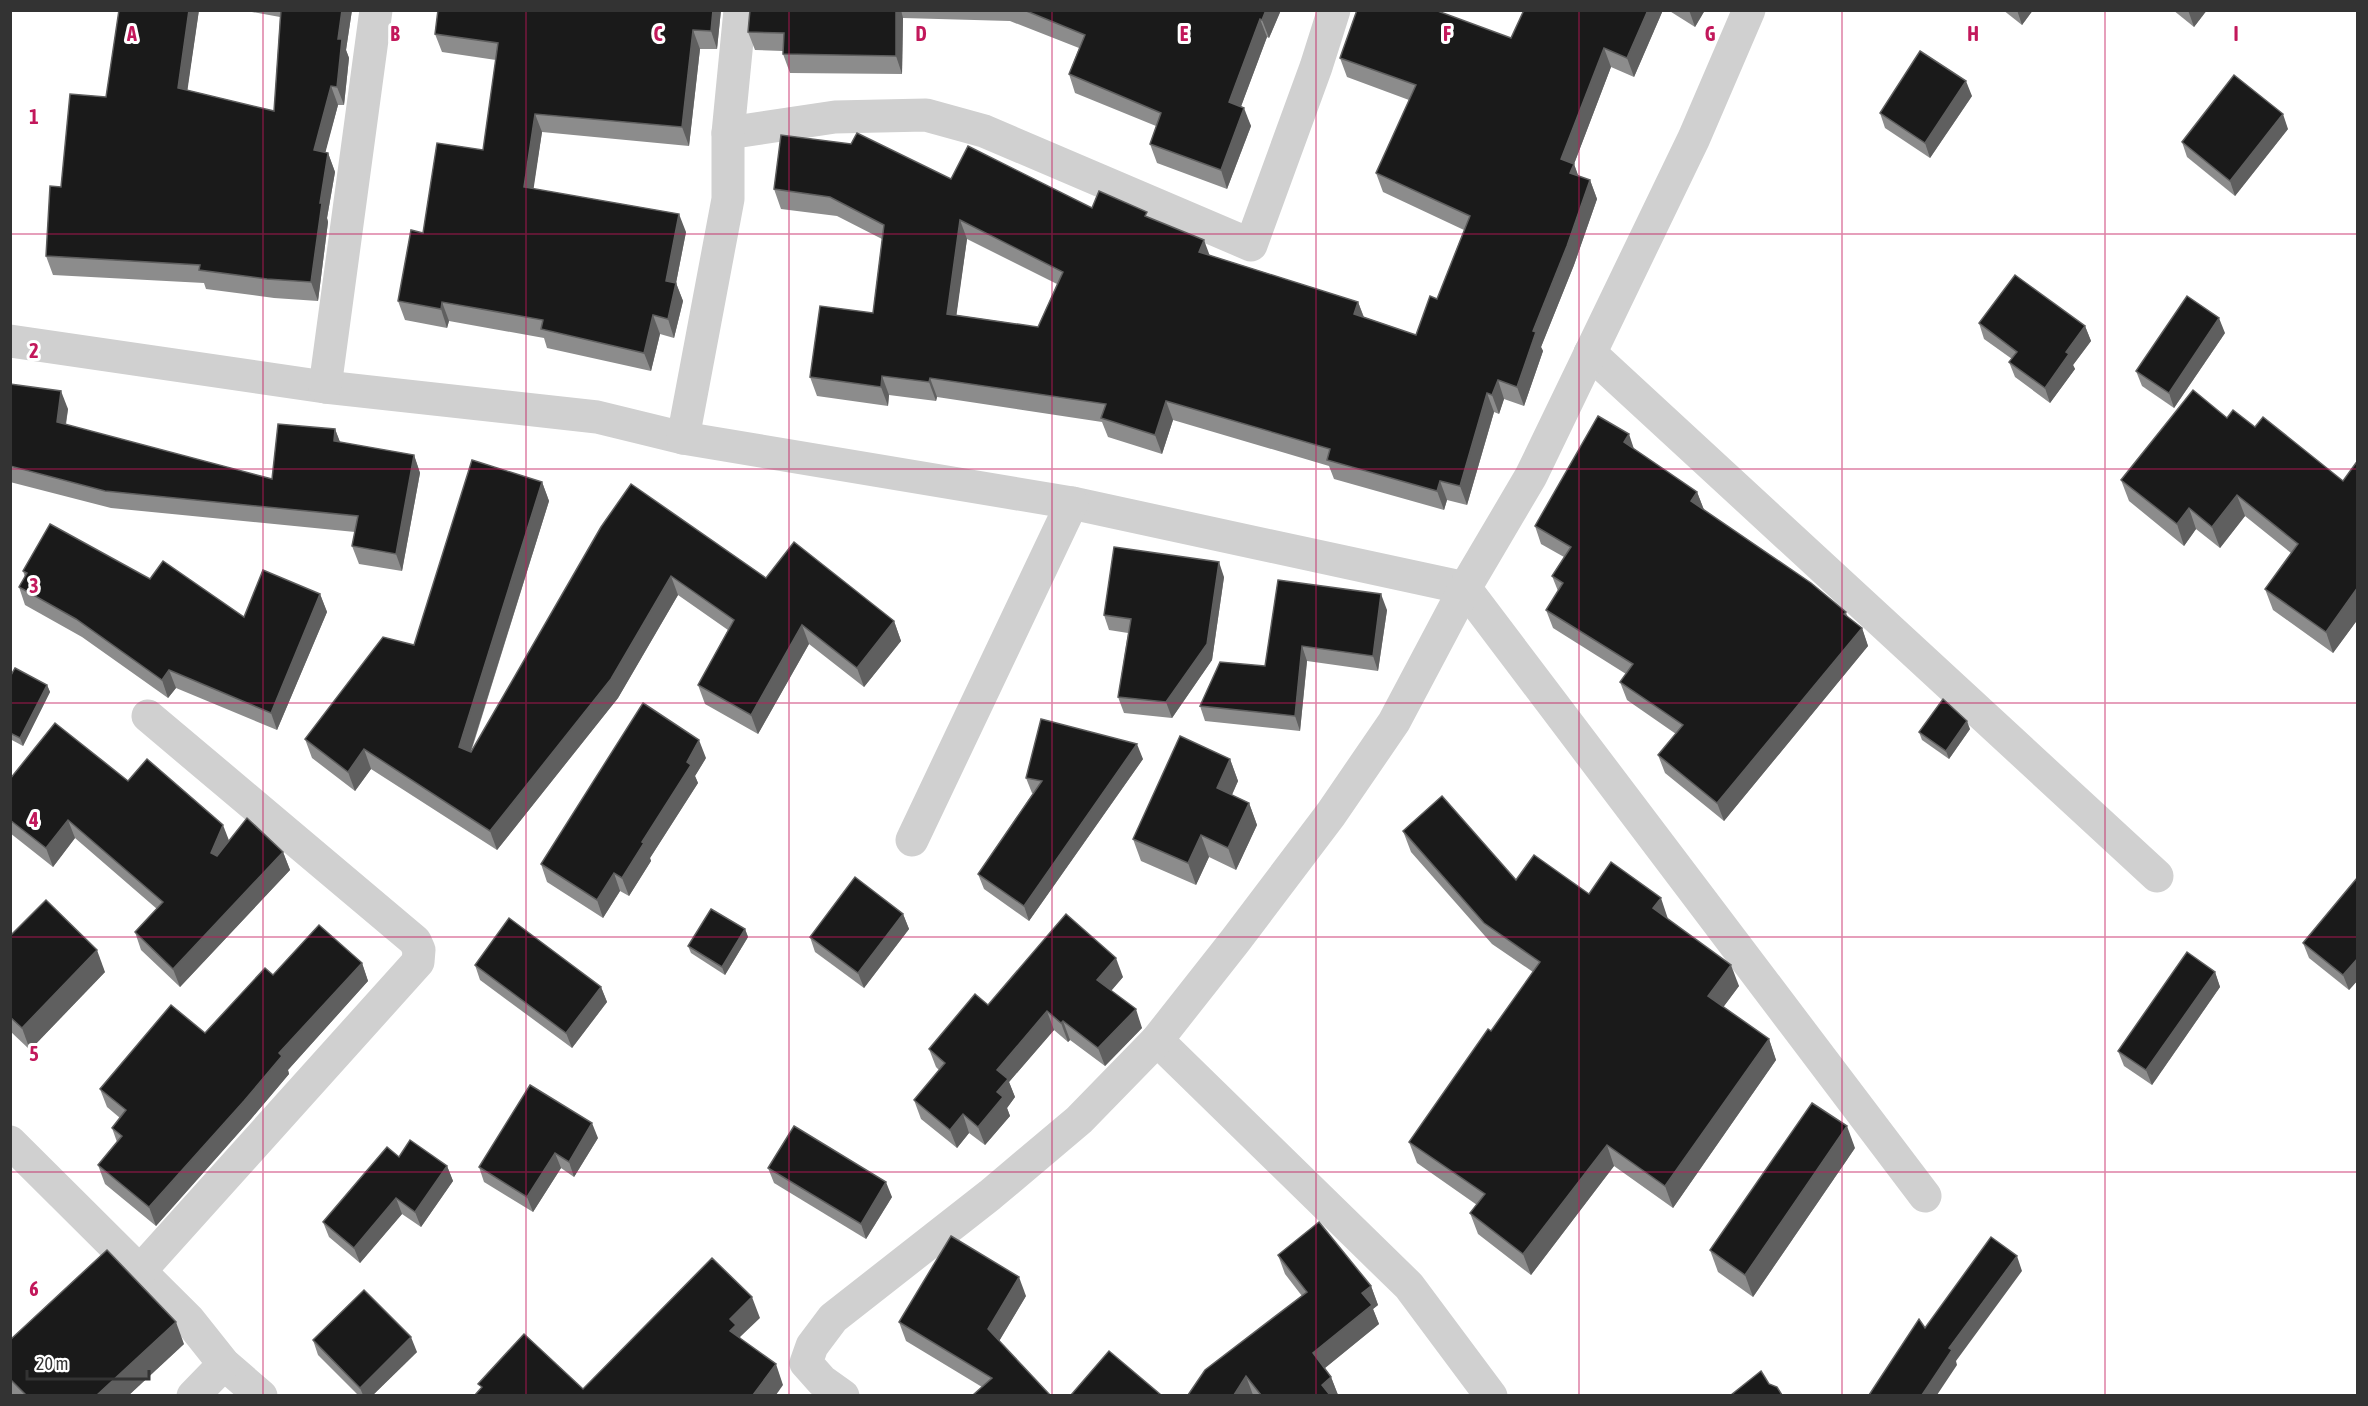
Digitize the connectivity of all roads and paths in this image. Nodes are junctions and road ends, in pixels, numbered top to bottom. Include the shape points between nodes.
1 (376, 10) edge
2 (740, 10) edge
3 (1334, 10) edge
4 (1749, 10) edge
5 (728, 133) junction
6 (10, 341) edge
7 (1590, 353) junction
8 (326, 387) junction
9 (683, 438) junction
10 (1072, 503) junction
11 (1465, 588) junction
12 (148, 716) dead end
13 (912, 840) dead end
14 (2157, 876) dead end
15 (1157, 1040) junction
16 (10, 1142) edge
17 (1925, 1196) dead end
18 (140, 1271) junction
19 (224, 1364) junction
20 (193, 1395) edge
21 (261, 1395) edge
22 (843, 1395) edge
23 (1491, 1395) edge

1 - 8 street
2 - 5 street
3 - 5 street via 1251,244 984,131 926,115 835,117
4 - 7 street via 1694,138
5 - 9 street via 728,199
6 - 8 street
7 - 11 street via 1531,476
7 - 14 street
8 - 9 street via 597,417
9 - 10 street
10 - 11 street
10 - 13 street
11 - 15 street via 1388,731 1324,823
11 - 17 street
12 - 18 street via 415,941 419,950 418,963
15 - 22 street via 1070,1127 833,1318 812,1346 806,1364
15 - 23 street via 1409,1286
16 - 18 street
18 - 19 street via 189,1320
19 - 20 street
19 - 21 street

